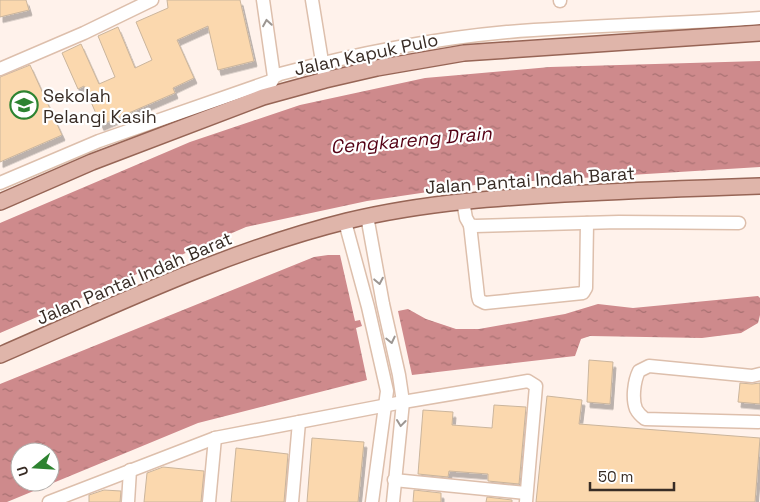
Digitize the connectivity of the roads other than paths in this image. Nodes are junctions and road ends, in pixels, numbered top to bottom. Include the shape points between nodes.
1 (152, 0) edge
2 (263, 0) edge
3 (312, 0) edge
4 (760, 18) edge
5 (760, 33) edge
6 (322, 63) junction
7 (0, 69) edge
8 (273, 79) junction
9 (324, 80) junction
10 (263, 97) junction
11 (0, 183) edge
12 (760, 186) edge
13 (463, 201) junction
14 (0, 202) edge
15 (367, 216) junction
16 (345, 222) junction
17 (587, 223) junction
18 (739, 223) dead end
19 (470, 225) junction
20 (0, 355) edge
21 (760, 374) edge
22 (403, 402) junction
23 (385, 406) junction
24 (299, 422) junction
25 (758, 422) dead end
26 (215, 438) junction
27 (130, 470) junction
28 (394, 480) junction
29 (526, 497) edge
30 (49, 502) edge
31 (128, 502) edge
32 (210, 502) edge
33 (292, 502) edge
34 (372, 502) edge
35 (392, 502) edge

1 - 7 street
8 -> 2 street
3 - 6 street
4 - 6 street, Jalan Kapuk Pulo via 506,32 441,40
5 - 9 main road, Jalan Kapuk Pulo via 464,53
6 - 8 street, Jalan Kapuk Pulo
6 - 9 street
8 - 10 street
8 - 11 street, Jalan Kapuk Pulo via 99,141
9 - 10 main road, Jalan Kapuk Pulo
10 - 14 main road, Jalan Kapuk Pulo via 92,162
12 - 13 main road, Jalan Pantai Indah Barat via 551,194
13 - 15 main road, Jalan Pantai Indah Barat
13 - 19 street
15 - 16 main road, Jalan Pantai Indah Barat
15 -> 22 street
16 - 20 main road, Jalan Pantai Indah Barat via 250,250
16 - 23 street via 384,377
17 - 18 street
17 - 19 street
17 - 19 street via 586,288 583,293 485,303 478,296
21 - 25 street via 752,376 650,366 639,371 636,377 634,403 637,412 645,418
22 - 23 street
22 -> 28 street
22 - 29 street via 528,381 533,383 536,386
23 - 24 street
23 - 34 street
24 - 26 street
24 - 33 street
26 - 27 street
26 - 32 street
27 - 30 street
27 - 31 street
28 - 29 street
28 - 35 street

